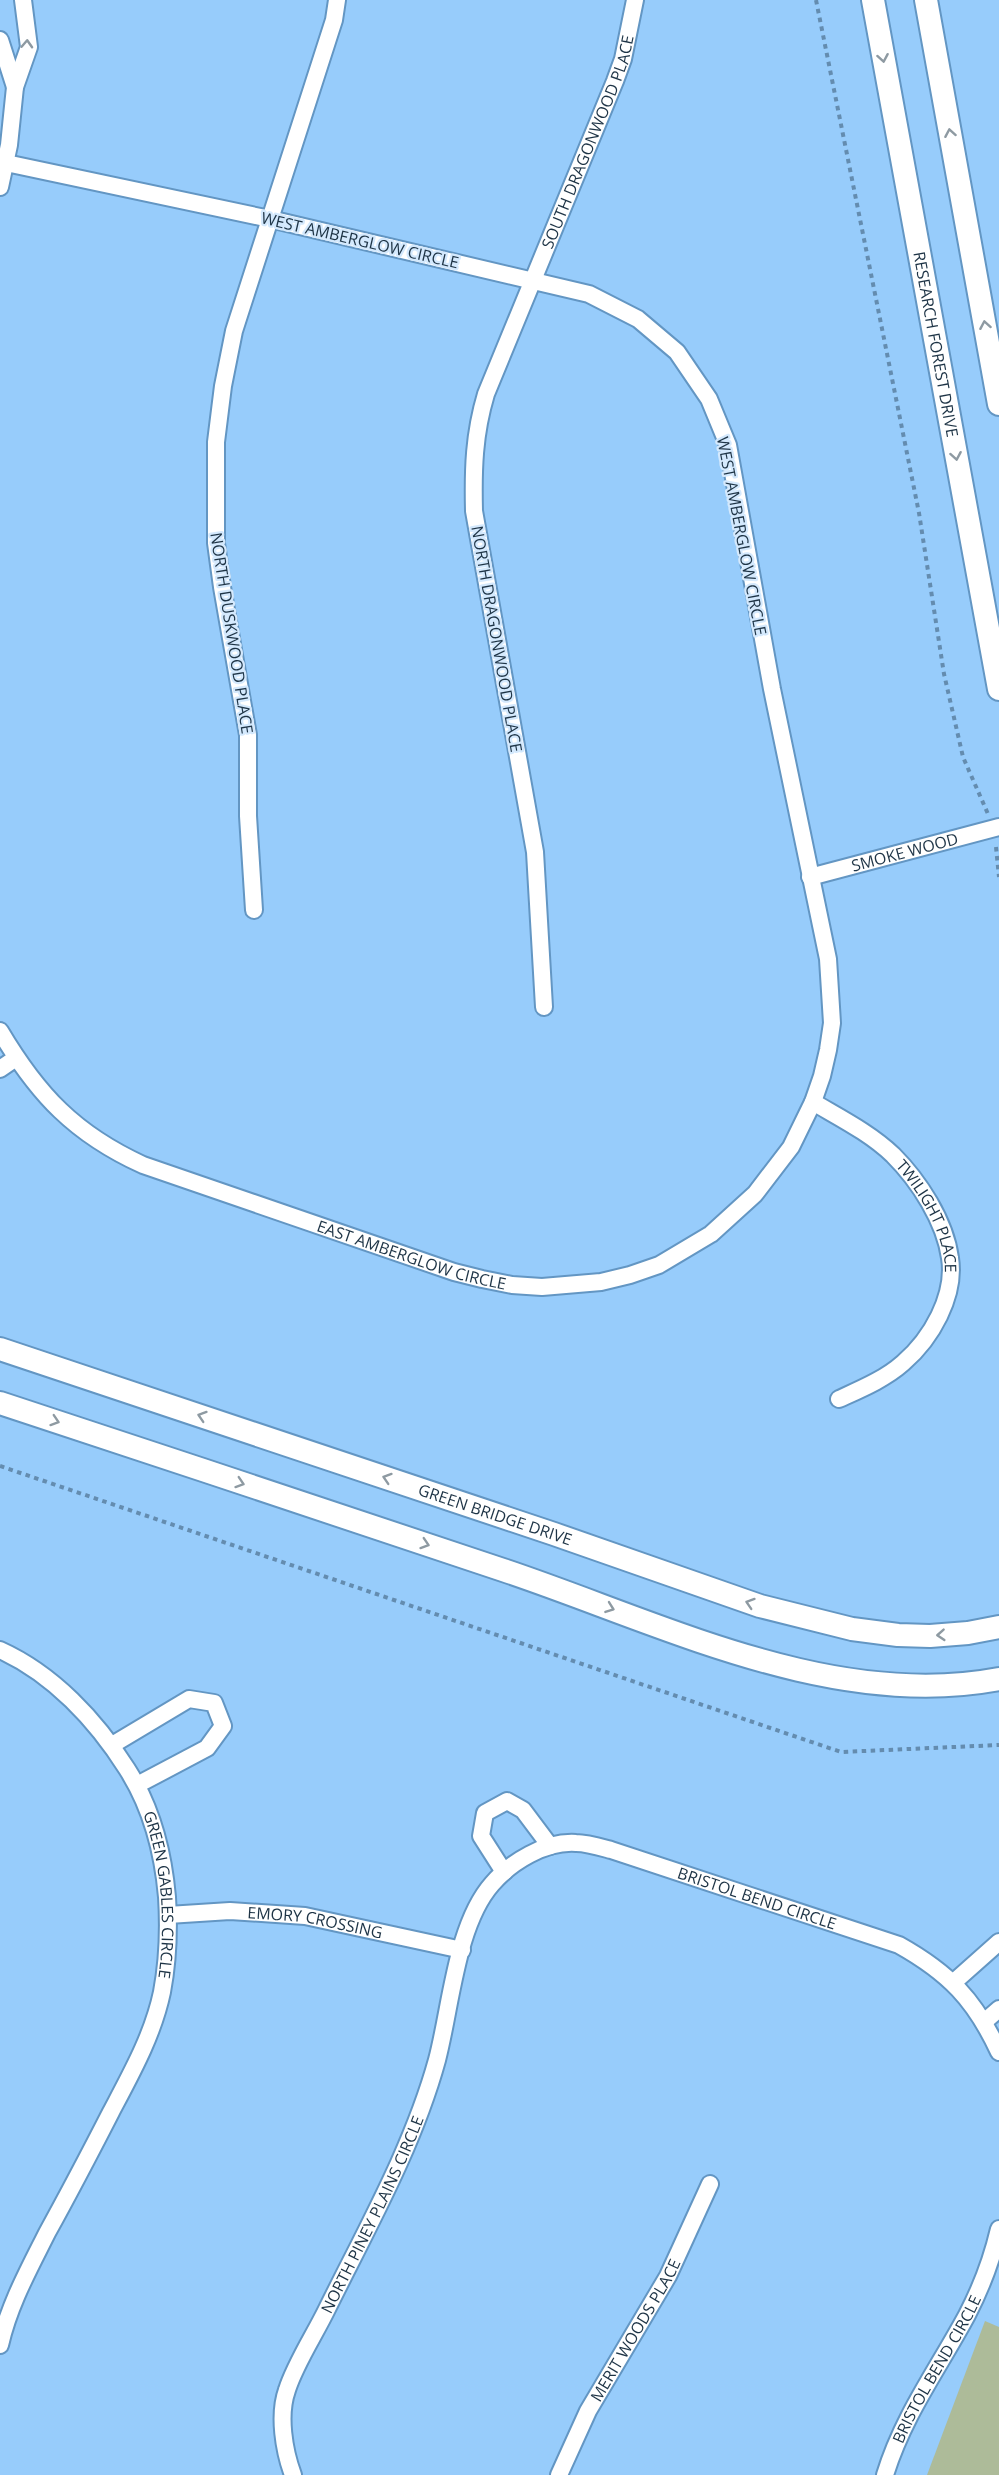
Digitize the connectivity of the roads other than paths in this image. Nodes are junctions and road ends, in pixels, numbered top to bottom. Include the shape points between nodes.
1 (23, 0) edge
2 (337, 0) edge
3 (635, 0) edge
4 (873, 0) edge
5 (926, 0) edge
6 (0, 40) edge
7 (15, 87) junction
8 (6, 163) junction
9 (0, 187) edge
10 (270, 219) junction
11 (532, 279) junction
12 (999, 404) edge
13 (999, 689) edge
14 (997, 828) edge
15 (810, 877) junction
16 (254, 910) dead end
17 (544, 1007) dead end
18 (0, 1031) edge
19 (16, 1058) junction
20 (0, 1069) edge
21 (813, 1102) junction
22 (0, 1349) edge
23 (839, 1399) dead end
24 (0, 1402) edge
25 (999, 1627) edge
26 (0, 1650) edge
27 (999, 1678) edge
28 (112, 1746) junction
29 (137, 1785) junction
30 (550, 1846) junction
31 (504, 1872) junction
32 (168, 1915) junction
33 (999, 1942) edge
34 (462, 1950) junction
35 (954, 1982) junction
36 (999, 2009) edge
37 (984, 2022) junction
38 (999, 2052) edge
39 (710, 2184) dead end
40 (999, 2229) edge
41 (0, 2345) edge
42 (293, 2475) edge
43 (559, 2475) edge
44 (885, 2475) edge

7 -> 1 street via 29,47
2 - 10 street, NORTH DUSKWOOD PLACE
3 - 11 street, SOUTH DRAGONWOOD PLACE via 615,81
4 -> 13 main road, RESEARCH FOREST DRIVE
12 -> 5 main road
6 - 7 street
7 - 8 street
8 - 9 street
8 - 10 street, WEST AMBERGLOW CIRCLE
10 - 11 street, WEST AMBERGLOW CIRCLE
10 - 16 street, NORTH DUSKWOOD PLACE via 234,331 216,453 216,543 248,735
11 - 15 street, WEST AMBERGLOW CIRCLE via 589,294 638,320 677,352 710,399 728,445
11 - 17 street, NORTH DRAGONWOOD PLACE via 486,393 472,464 474,511 535,852
14 - 15 street, SMOKE WOOD
15 - 21 street, WEST AMBERGLOW CIRCLE via 832,994 828,1050
18 - 19 street, EAST AMBERGLOW CIRCLE
19 - 20 street
19 - 21 street, EAST AMBERGLOW CIRCLE via 73,1124 111,1151 143,1165 454,1272 512,1285 542,1287 601,1282 630,1275 659,1264 711,1234 774,1171
21 - 23 street, TWILIGHT PLACE via 863,1132 892,1155 918,1184 940,1225 950,1258 950,1283 941,1311 924,1341 902,1364 869,1386
25 -> 22 main road, GREEN BRIDGE DRIVE via 968,1633 898,1635 852,1629 760,1606
24 -> 27 main road via 755,1658 844,1679 894,1685 931,1686
26 - 28 street, GREEN GABLES CIRCLE via 69,1697
28 - 29 street, GREEN GABLES CIRCLE
28 - 29 street via 189,1699 214,1703 222,1726 207,1748
29 - 32 street, GREEN GABLES CIRCLE via 158,1839
30 - 31 street, BRISTOL BEND CIRCLE
30 - 31 street via 522,1810 507,1801 486,1813 482,1836
30 - 35 street, BRISTOL BEND CIRCLE via 575,1842 611,1850 888,1941 918,1956
31 - 34 street, BRISTOL BEND CIRCLE via 478,1904
32 - 34 street, EMORY CROSSING via 230,1911 305,1916
32 - 41 street, GREEN GABLES CIRCLE via 169,1943 154,2020 135,2066 25,2276
33 - 35 street
34 - 42 street, NORTH PINEY PLAINS CIRCLE via 437,2060 420,2111 400,2161 286,2391 284,2439
35 - 37 street, BRISTOL BEND CIRCLE
36 - 37 street
37 - 38 street, BRISTOL BEND CIRCLE
39 - 43 street, MERIT WOODS PLACE via 668,2276 588,2411
40 - 44 street, BRISTOL BEND CIRCLE via 977,2293 905,2423

